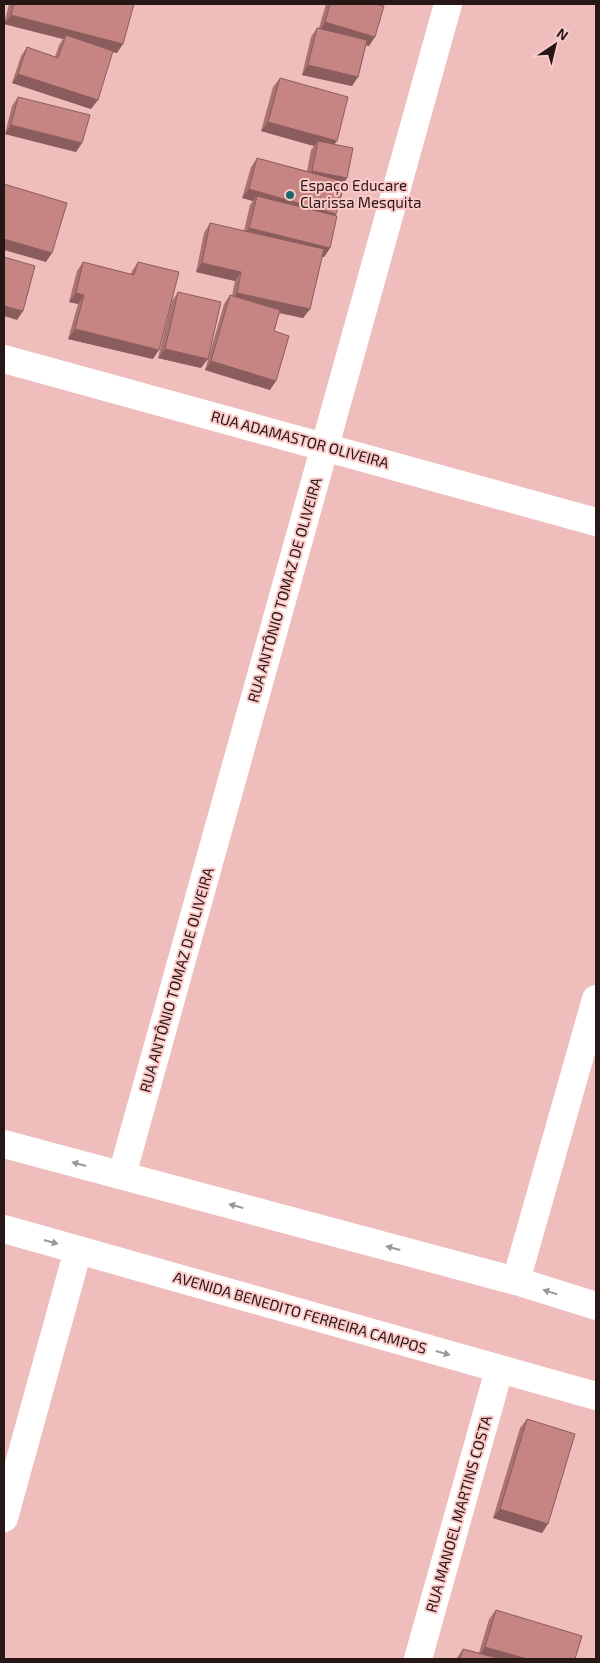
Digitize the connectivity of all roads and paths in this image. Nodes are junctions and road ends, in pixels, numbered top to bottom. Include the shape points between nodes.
1 (448, 4) edge
2 (4, 359) edge
3 (325, 447) junction
4 (596, 522) edge
5 (596, 999) edge
6 (4, 1144) edge
7 (122, 1175) junction
8 (4, 1229) edge
9 (78, 1250) junction
10 (516, 1281) junction
11 (596, 1306) edge
12 (499, 1370) junction
13 (596, 1396) edge
14 (4, 1518) edge
15 (418, 1659) edge

1 - 3 street, RUA ANTÔNIO TOMAZ DE OLIVEIRA
2 - 3 street, RUA ADAMASTOR OLIVEIRA
3 - 4 street, RUA ADAMASTOR OLIVEIRA
3 - 7 street, RUA ANTÔNIO TOMAZ DE OLIVEIRA
5 - 10 street
7 -> 6 street
10 -> 7 street
8 -> 9 street, AVENIDA BENEDITO FERREIRA CAMPOS
9 -> 12 street, AVENIDA BENEDITO FERREIRA CAMPOS
9 - 14 street
11 -> 10 street
12 - 13 street, AVENIDA BENEDITO FERREIRA CAMPOS
12 - 15 street, RUA MANOEL MARTINS COSTA

